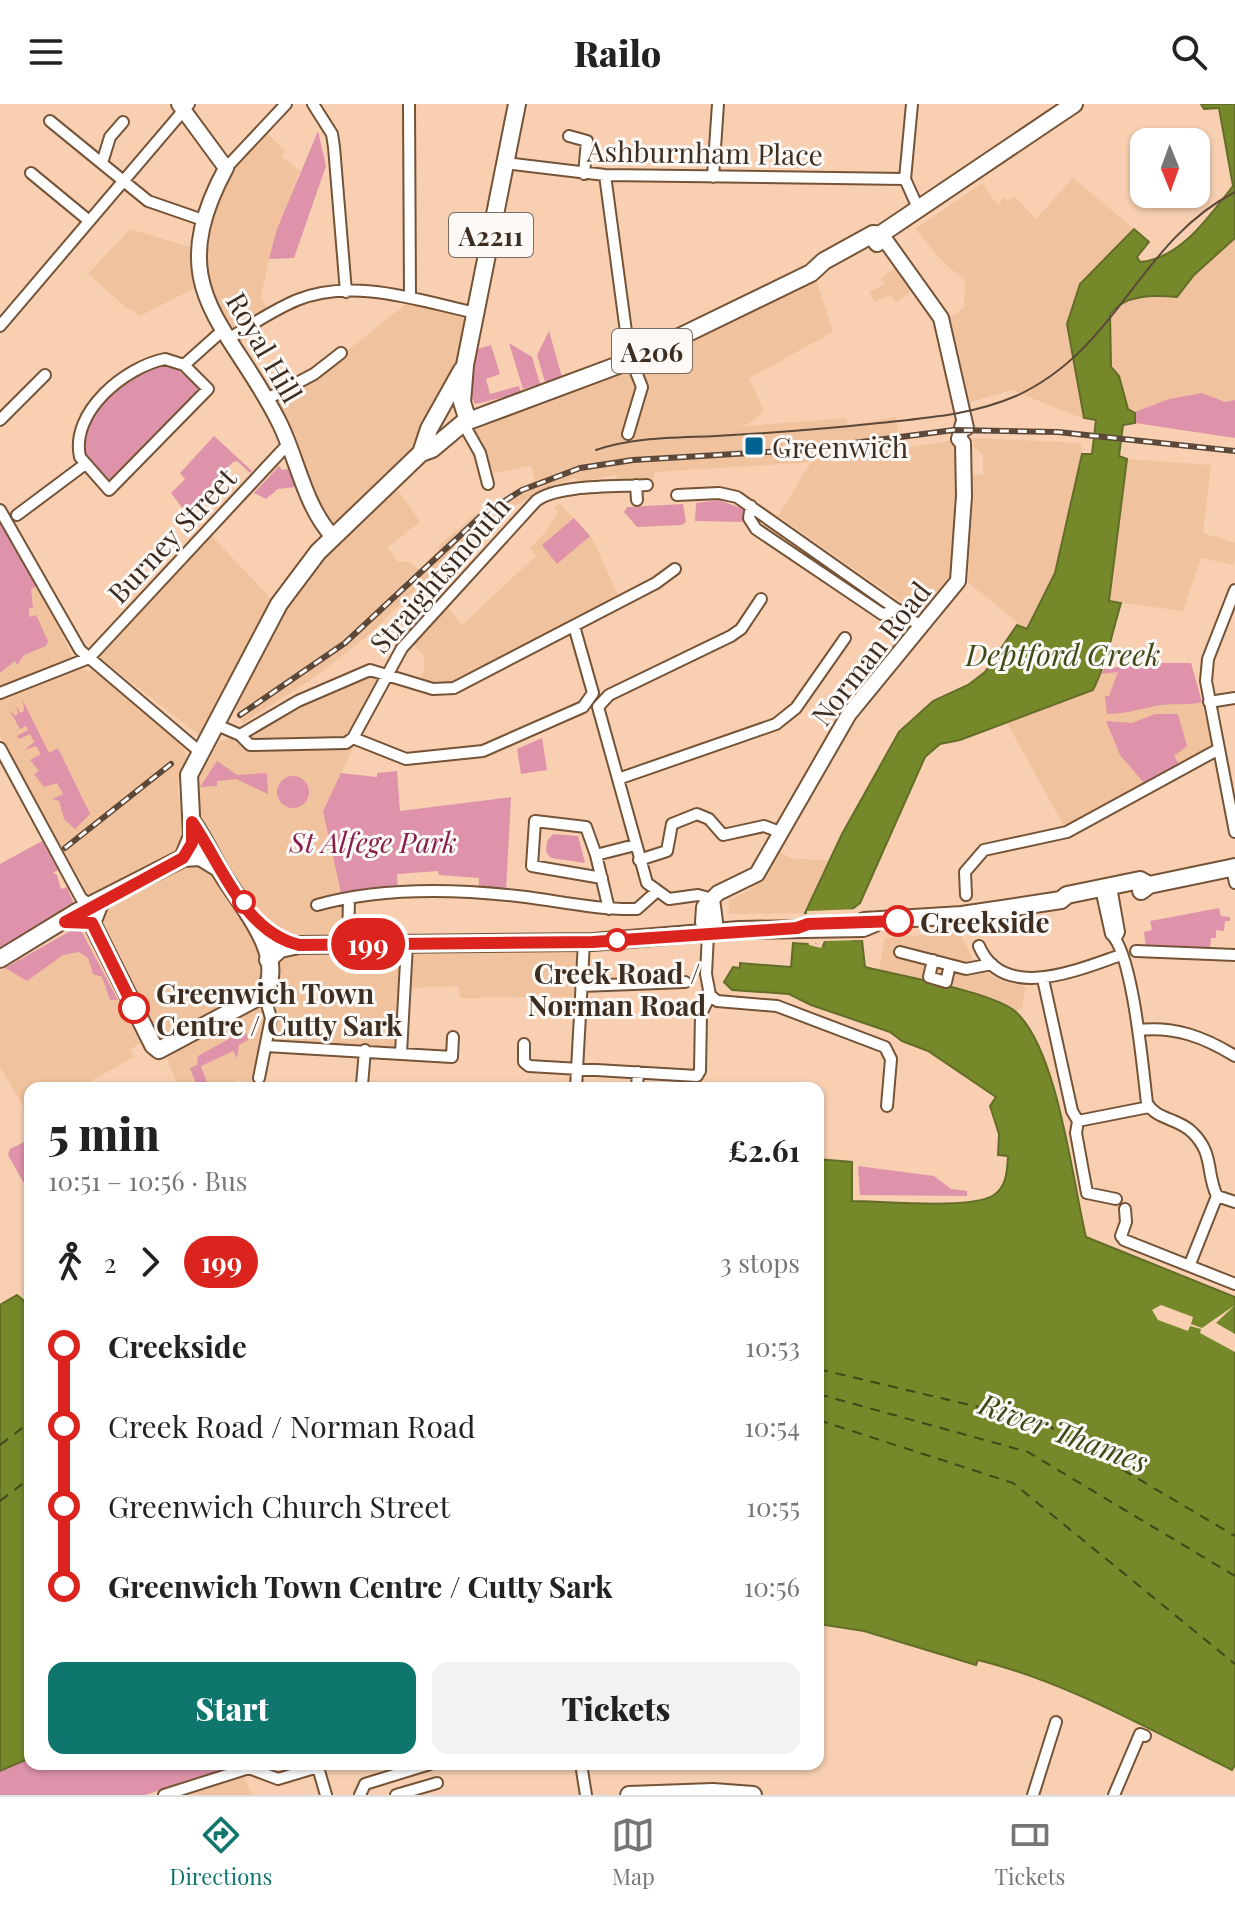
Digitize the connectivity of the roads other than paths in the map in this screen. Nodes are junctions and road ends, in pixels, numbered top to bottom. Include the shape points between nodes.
1 (286, 104) edge
2 (313, 104) edge
3 (409, 104) edge
4 (517, 104) edge
5 (718, 104) edge
6 (912, 104) edge
7 (184, 106) edge
8 (1062, 107) edge
9 (50, 121) dead end
10 (123, 122) dead end
11 (569, 136) dead end
12 (102, 163) junction
13 (505, 163) junction
14 (226, 168) junction
15 (31, 173) dead end
16 (584, 174) junction
17 (605, 175) junction
18 (713, 177) junction
19 (905, 179) junction
20 (123, 180) junction
21 (918, 208) junction
22 (88, 220) junction
23 (203, 220) junction
24 (880, 235) junction
25 (346, 292) junction
26 (410, 297) junction
27 (476, 313) junction
28 (0, 326) edge
29 (224, 336) junction
30 (341, 353) dead end
31 (632, 360) junction
32 (184, 365) junction
33 (465, 365) junction
34 (45, 375) dead end
35 (267, 399) junction
36 (445, 403) junction
37 (0, 420) edge
38 (461, 423) junction
39 (628, 434) dead end
40 (289, 443) junction
41 (423, 448) junction
42 (84, 465) junction
43 (488, 484) dead end
44 (677, 495) dead end
45 (637, 500) dead end
46 (0, 510) edge
47 (17, 515) dead end
48 (333, 537) junction
49 (675, 569) dead end
50 (1235, 590) edge
51 (761, 599) dead end
52 (1231, 617) edge
53 (919, 625) junction
54 (574, 626) junction
55 (845, 638) dead end
56 (89, 658) junction
57 (390, 675) junction
58 (0, 693) edge
59 (1235, 698) edge
60 (1209, 702) junction
61 (217, 725) junction
62 (240, 735) junction
63 (353, 738) junction
64 (0, 748) edge
65 (1219, 749) junction
66 (200, 752) junction
67 (618, 779) junction
68 (1233, 807) edge
69 (192, 822) junction
70 (780, 832) junction
71 (1235, 832) edge
72 (635, 845) junction
73 (596, 855) junction
74 (183, 858) junction
75 (639, 860) junction
76 (218, 868) junction
77 (1234, 873) edge
78 (602, 878) junction
79 (656, 892) junction
80 (1107, 892) junction
81 (966, 895) dead end
82 (352, 898) junction
83 (712, 899) junction
84 (95, 904) junction
85 (317, 905) dead end
86 (609, 909) junction
87 (65, 922) junction
88 (256, 922) junction
89 (92, 923) junction
90 (708, 934) junction
91 (584, 942) junction
92 (348, 944) junction
93 (407, 944) junction
94 (299, 945) junction
95 (979, 946) dead end
96 (1136, 951) dead end
97 (900, 952) dead end
98 (1121, 955) junction
99 (1235, 955) edge
100 (0, 959) edge
101 (268, 960) junction
102 (933, 960) junction
103 (992, 964) junction
104 (950, 965) junction
105 (1043, 979) junction
106 (685, 982) dead end
107 (581, 986) junction
108 (264, 994) junction
109 (710, 995) junction
110 (1138, 1030) junction
111 (453, 1037) dead end
112 (524, 1044) dead end
113 (266, 1046) junction
114 (365, 1050) junction
115 (401, 1053) junction
116 (1235, 1056) edge
117 (577, 1068) junction
118 (638, 1072) junction
119 (259, 1078) dead end
120 (362, 1082) edge
121 (576, 1082) edge
122 (637, 1082) edge
123 (887, 1106) dead end
124 (1149, 1107) junction
125 (1078, 1121) junction
126 (1217, 1196) junction
127 (1116, 1199) dead end
128 (1235, 1202) edge
129 (1125, 1209) dead end
130 (1190, 1264) junction
131 (1235, 1284) edge
132 (1056, 1722) dead end
133 (1145, 1736) dead end
134 (243, 1770) edge
135 (254, 1770) edge
136 (303, 1770) edge
137 (318, 1770) edge
138 (410, 1770) edge
139 (582, 1770) edge
140 (437, 1783) dead end
141 (164, 1795) edge
142 (326, 1795) edge
143 (360, 1795) edge
144 (396, 1795) edge
145 (586, 1795) edge
146 (629, 1795) edge
147 (753, 1795) edge
148 (1033, 1795) edge
149 (1114, 1795) edge

1 - 14 street, Royal Hill
2 - 25 street via 332,134
3 - 26 street
4 - 13 main road, A2211
5 - 18 street
6 - 19 street
7 - 14 main road
7 - 20 street
8 - 21 main road, A206
9 - 12 street
10 - 12 street via 110,137
11 - 16 street via 587,141
12 - 20 street
13 - 16 street, Ashburnham Place
13 - 27 main road, A2211
14 - 23 main road, Royal Hill
15 - 22 street
16 - 17 street, Ashburnham Place
17 - 18 street, Ashburnham Place
17 - 31 street
18 - 19 street, Ashburnham Place
19 - 21 street
20 - 22 street
20 - 23 street via 156,206
21 - 24 main road, A206
22 - 28 street
23 - 29 main road, Royal Hill via 204,292
24 - 31 main road, A206 via 877,243 828,271 811,273
24 - 53 main road, Norman Road via 941,318 960,389 966,439 961,574
25 - 26 street
25 - 29 street via 298,299
26 - 27 street
27 - 33 main road, A2211
29 - 32 street
29 - 35 main road, Royal Hill
30 - 35 street
31 - 38 main road, A206
31 - 39 street via 642,387
32 - 42 street via 153,361 111,388 80,435
32 - 42 street via 208,389 109,490
33 - 36 main road, A2211
33 - 38 main road, A2211
34 - 37 street
35 - 40 main road, Royal Hill
36 - 38 main road
36 - 41 main road, A2211
38 - 41 main road, A206 via 432,449
38 - 43 street via 480,453
40 - 48 main road, Royal Hill via 314,509
40 - 56 street, Burney Street
41 - 48 main road, A206
42 - 47 street
44 - 53 street via 729,494 751,506 749,518 756,529 882,614 899,610
45 - 57 street, Straightsmouth via 642,485 543,495 402,648
46 - 56 street via 73,640
48 - 61 main road, A206 via 279,604
49 - 54 street
50 - 52 street
51 - 67 street via 731,636 604,698 599,715
52 - 60 street via 1208,659
53 - 70 main road, Norman Road via 849,714
54 - 57 street via 454,688 433,689
54 - 63 street via 592,687 593,697 583,707 483,751 406,759
55 - 67 street via 796,708 776,724
56 - 58 street
56 - 66 street
57 - 62 street, Straightsmouth via 378,670 363,673 298,701
57 - 63 street
59 - 60 street
60 - 65 street
61 - 62 street
61 - 66 main road, A206
62 - 63 street via 253,745 320,745
64 - 84 street via 81,898
65 - 68 street
65 - 81 street via 1067,832 980,853 965,872
66 - 69 main road, A206 via 187,786
67 - 72 street
68 - 71 street
69 - 74 main road, A206 via 192,843
69 - 76 main road, A206
70 - 75 street via 764,826 723,835 697,814 672,824 667,851
70 - 83 main road, Norman Road via 757,874
72 - 73 street
72 - 75 street
73 - 78 street
73 - 78 street via 586,827 535,821 532,866
74 - 76 main road via 200,857
74 - 84 main road
75 - 79 street
76 - 88 main road, A206
77 - 80 main road via 1149,885 1140,880
78 - 86 street
79 - 83 street via 676,900 698,895
79 - 86 street via 641,908
80 - 90 main road via 970,914
80 - 98 street
82 - 85 street
82 - 86 street via 447,891
82 - 92 street
83 - 90 main road via 704,907
84 - 87 main road
84 - 89 main road
87 - 89 main road
87 - 100 main road
88 - 94 main road via 278,939
88 - 101 main road, A206
89 - 108 main road via 159,1050
90 - 91 main road
90 - 109 street
91 - 93 main road
91 - 107 street
92 - 93 main road
92 - 94 main road
93 - 115 street
94 - 101 main road via 274,951
95 - 103 street
96 - 99 street
97 - 102 street
98 - 105 street
98 - 110 street
101 - 108 main road, A206
102 - 104 street
102 - 104 street via 929,977 946,982
103 - 104 street via 973,969
103 - 105 street via 1009,974
105 - 125 street
106 - 107 street
107 - 117 street
108 - 113 street via 271,1018
109 - 118 street via 701,1014 699,1075
109 - 123 street via 717,1001 777,1006 885,1047 891,1059
110 - 116 street via 1190,1033
110 - 124 street
111 - 115 street via 452,1057
112 - 117 street via 526,1065
113 - 114 street
113 - 119 street
114 - 115 street
114 - 120 street
117 - 118 street
117 - 121 street
118 - 122 street
124 - 125 street
124 - 126 street via 1199,1140 1212,1166
125 - 127 street via 1087,1193
126 - 128 street
126 - 130 street
129 - 130 street via 1124,1240
130 - 131 street
132 - 148 street
133 - 149 street via 1140,1734
134 - 141 street
135 - 136 street via 278,1779
137 - 142 street
138 - 143 street via 365,1784
139 - 145 street
140 - 144 street
146 - 147 main road

